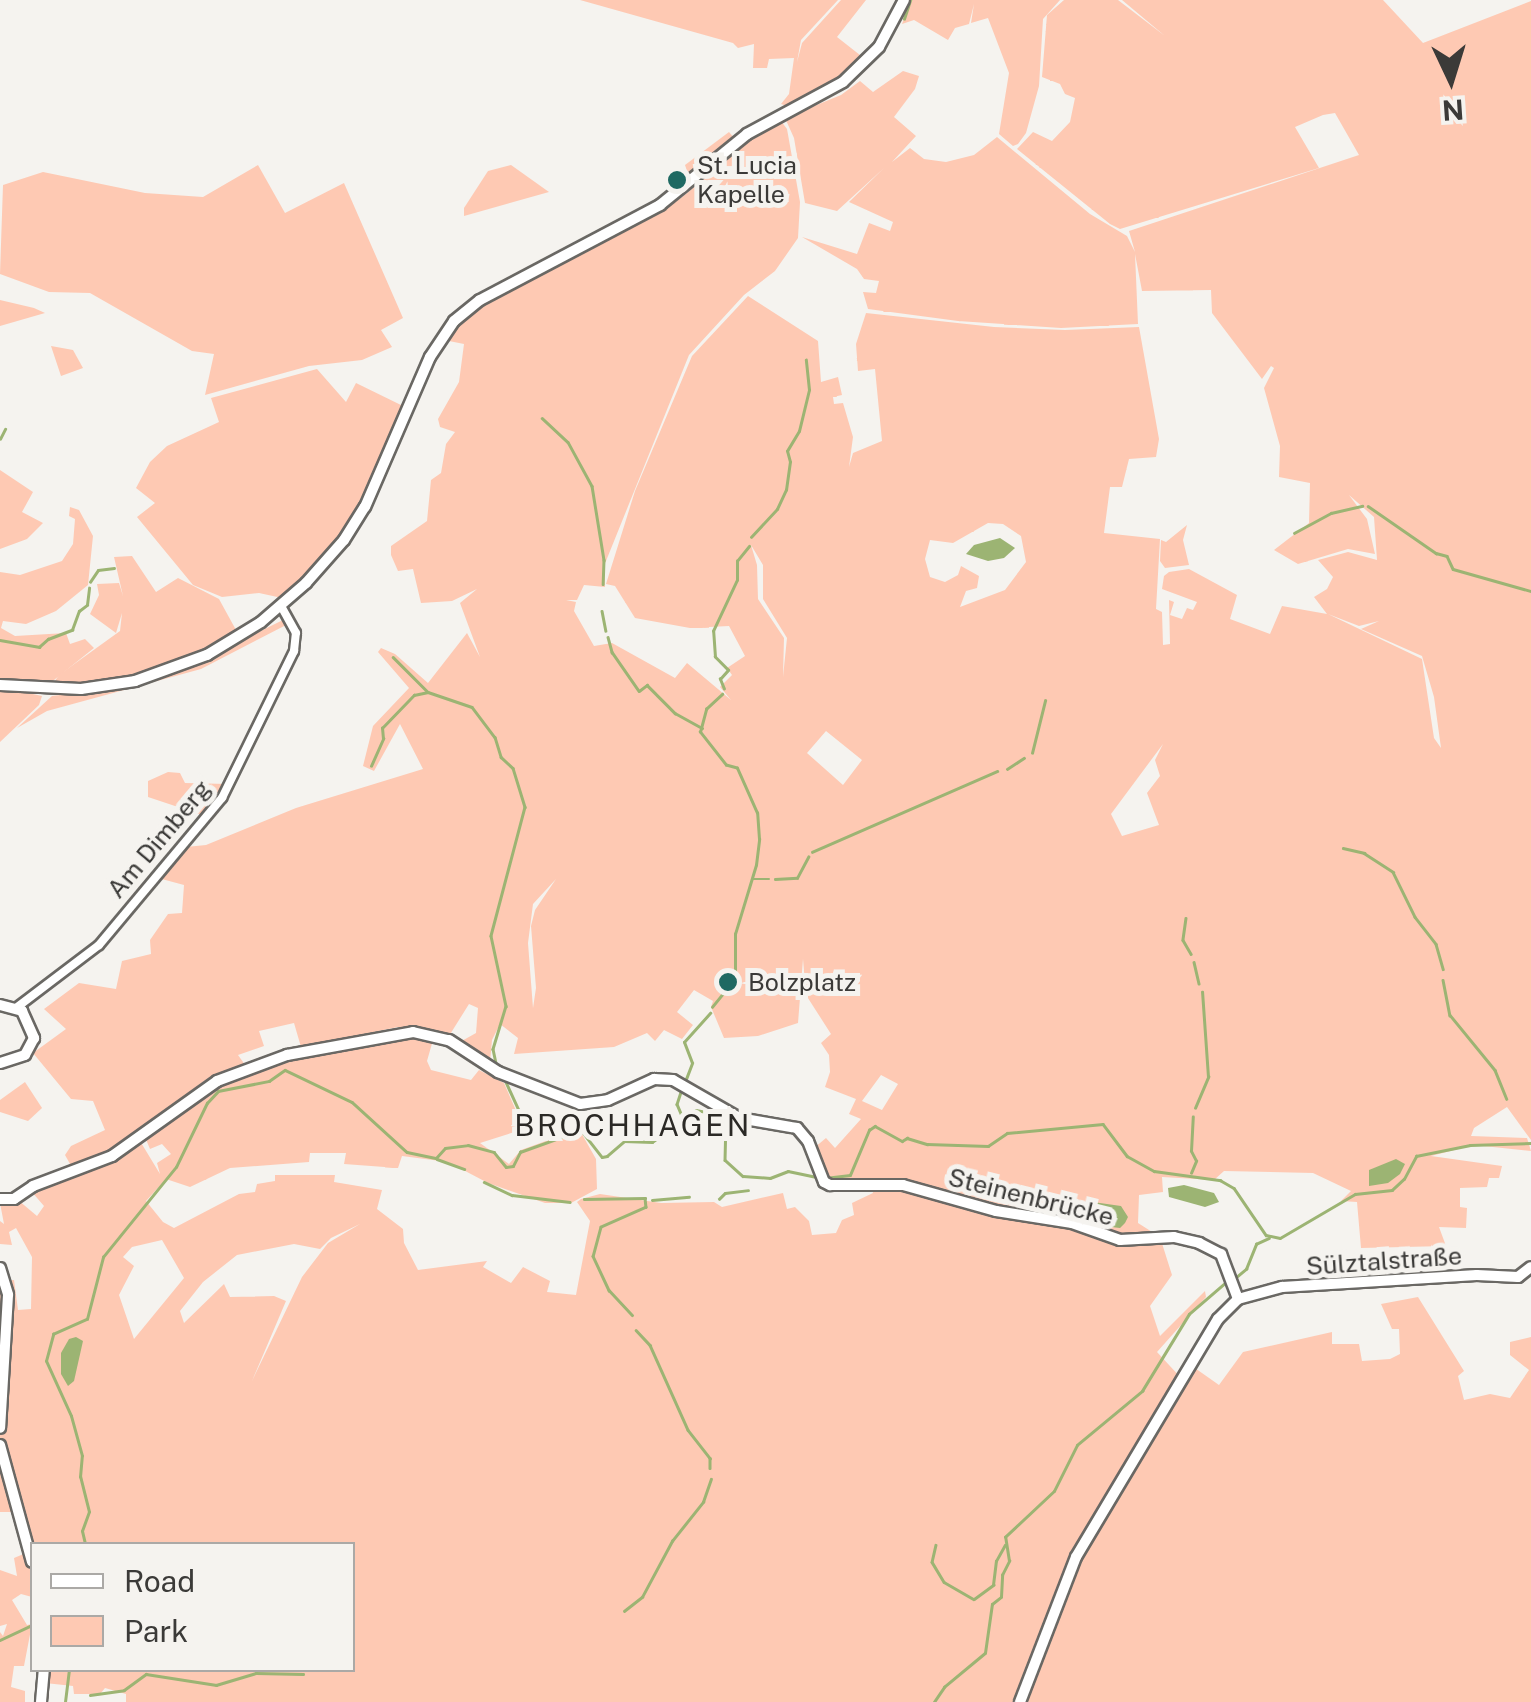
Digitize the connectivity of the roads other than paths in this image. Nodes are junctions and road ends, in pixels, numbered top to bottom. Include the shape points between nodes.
1 (904, 0) edge
2 (281, 606) junction
3 (0, 685) edge
4 (0, 1005) edge
5 (16, 1008) junction
6 (0, 1062) edge
7 (0, 1199) edge
8 (1531, 1267) edge
9 (0, 1268) edge
10 (1238, 1299) junction
11 (0, 1428) edge
12 (0, 1445) edge
13 (30, 1555) edge
14 (44, 1672) edge
15 (40, 1702) edge
16 (1020, 1702) edge

1 - 2 main road via 872,56 843,82 756,127 628,224 480,300 454,321 438,342 365,507 323,565
2 - 3 main road via 207,655 135,680 81,689
2 - 5 street, Am Dimberg via 296,633 294,651 222,798 99,944
4 - 5 main road
5 - 6 main road via 31,1024 33,1044 21,1058
7 - 10 main road, Steinenbrücke via 101,1162 217,1081 282,1056 413,1032 449,1040 498,1072 580,1104 608,1100 654,1079 673,1080 739,1118 796,1128 822,1177 835,1186 902,1184 1120,1240 1199,1242 1221,1254
8 - 10 main road, Sülztalstraße via 1518,1277 1282,1287
9 - 11 main road via 8,1295
10 - 16 main road via 1218,1319 1076,1557
12 - 13 main road
14 - 15 main road

